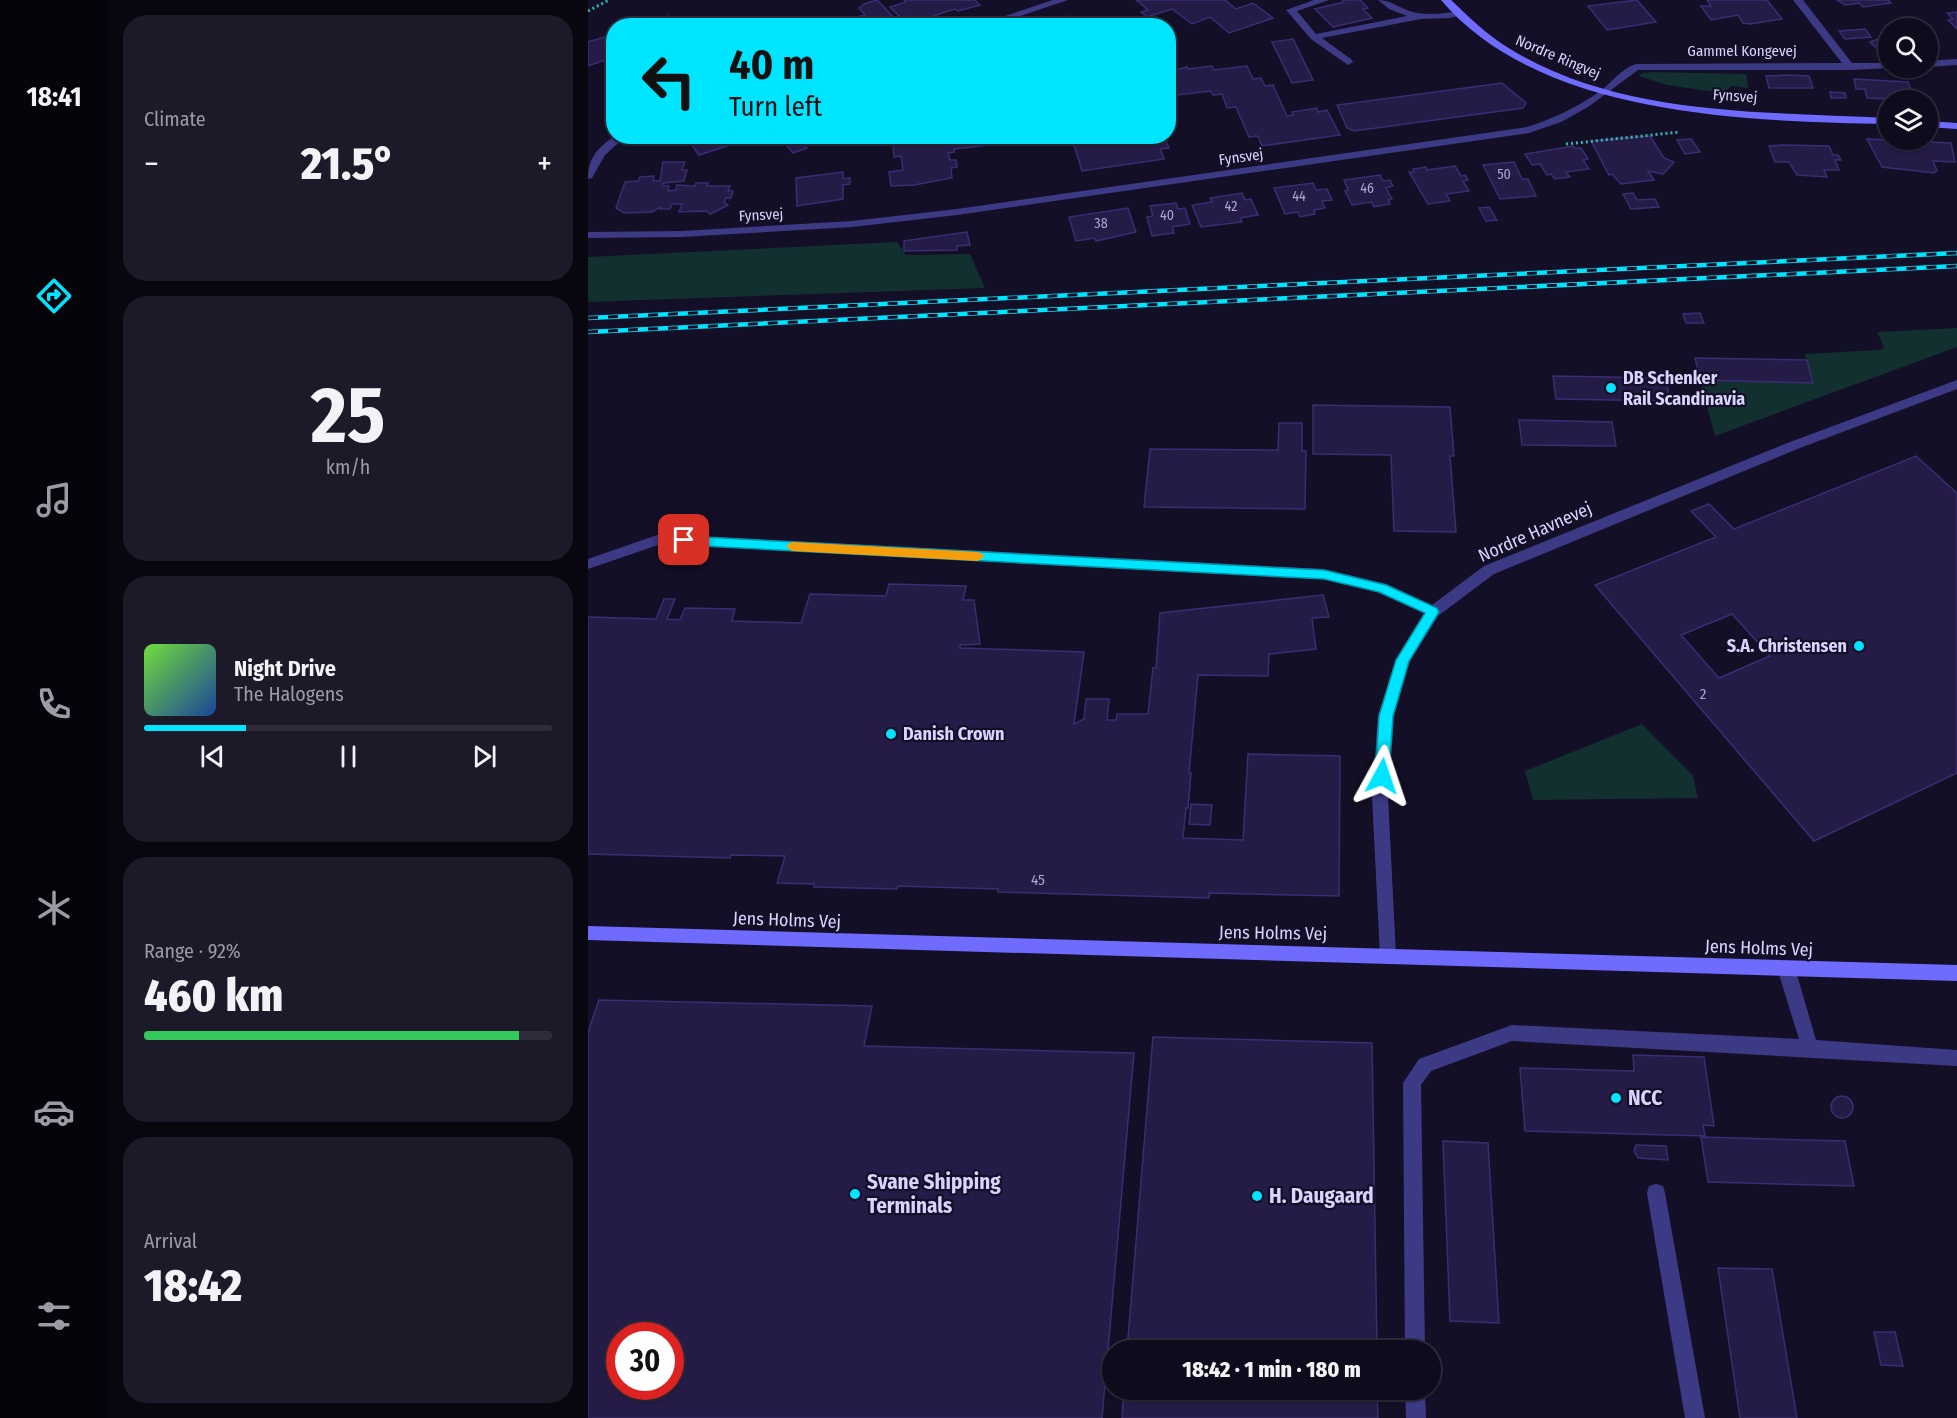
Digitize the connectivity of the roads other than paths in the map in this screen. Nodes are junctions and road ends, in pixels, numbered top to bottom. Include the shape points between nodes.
1 (1062, 0) edge
2 (1324, 0) edge
3 (1383, 0) edge
4 (1446, 0) edge
5 (1798, 0) edge
6 (1461, 14) junction
7 (1419, 17) junction
8 (1005, 18) edge
9 (1314, 37) junction
10 (1348, 62) dead end
11 (1957, 62) edge
12 (1938, 63) edge
13 (1878, 66) edge
14 (1850, 67) junction
15 (1604, 93) junction
16 (1878, 120) edge
17 (1938, 125) edge
18 (1957, 126) edge
19 (610, 144) edge
20 (588, 176) edge
21 (588, 235) edge
22 (1957, 384) edge
23 (588, 564) edge
24 (1433, 612) junction
25 (588, 933) edge
26 (1388, 956) junction
27 (1786, 968) junction
28 (1957, 973) edge
29 (1810, 1048) junction
30 (1957, 1058) edge
31 (1656, 1193) dead end
32 (1415, 1340) edge
33 (1415, 1400) edge
34 (1416, 1418) edge
35 (1695, 1418) edge

1 - 8 street
2 - 9 street via 1291,10
3 - 7 street
4 - 6 main road, Nordre Ringvej
5 - 14 street
6 - 7 street
6 - 15 main road, Nordre Ringvej via 1507,52
7 - 9 street
9 - 10 street
11 - 12 street
13 - 14 street, Gammel Kongevej
14 - 15 street, Gammel Kongevej via 1642,66 1628,71
15 - 16 main road, Fynsvej via 1676,106
15 - 21 street, Fynsvej via 1560,120 1529,130 981,208 852,224
17 - 18 main road
19 - 20 street via 600,152
22 - 24 street, Nordre Havnevej via 1489,570
23 - 24 street via 660,539 1324,574 1382,588
24 - 26 street, Nordre Havnevej via 1403,660 1386,716 1380,796
25 - 26 main road, Jens Holms Vej
26 - 27 main road, Jens Holms Vej
27 - 28 main road, Jens Holms Vej
27 - 29 street
29 - 30 street
29 - 32 street via 1512,1033 1425,1065 1412,1083
31 - 35 street
33 - 34 street

